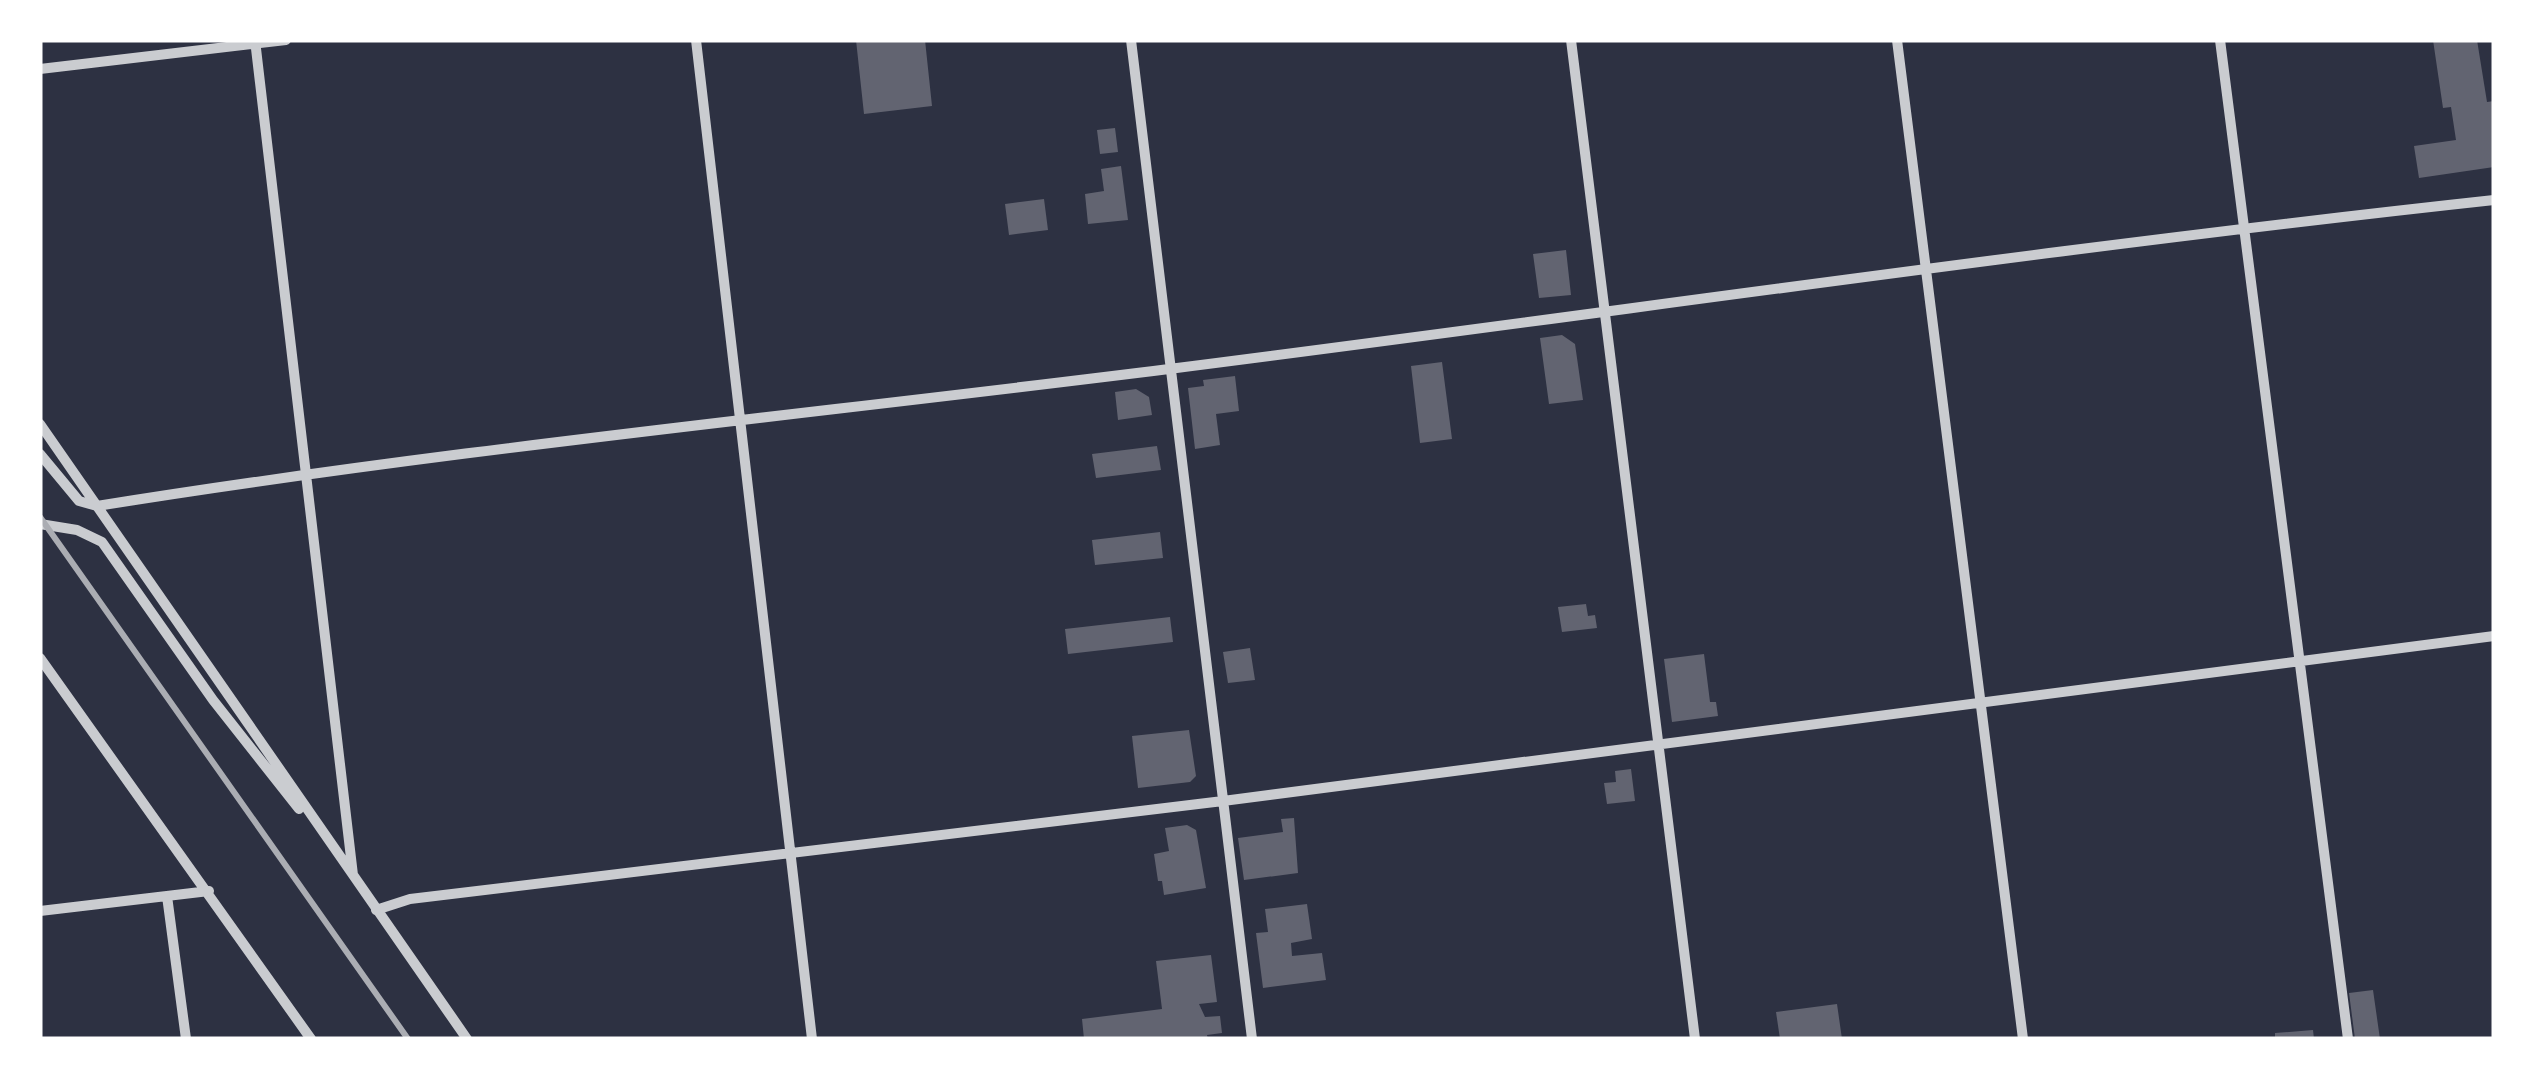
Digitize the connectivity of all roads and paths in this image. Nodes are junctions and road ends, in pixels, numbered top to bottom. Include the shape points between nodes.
1 (286, 40) edge
2 (696, 40) edge
3 (1131, 40) edge
4 (1571, 40) edge
5 (1897, 40) edge
6 (2220, 40) edge
7 (255, 42) edge
8 (40, 69) edge
9 (2494, 200) edge
10 (2245, 227) junction
11 (1925, 270) junction
12 (1602, 311) junction
13 (1171, 369) junction
14 (742, 421) junction
15 (40, 424) edge
16 (40, 454) edge
17 (308, 472) junction
18 (97, 506) junction
19 (40, 524) edge
20 (2494, 636) edge
21 (40, 658) edge
22 (2298, 660) junction
23 (1979, 702) junction
24 (1659, 745) junction
25 (1223, 801) junction
26 (792, 854) junction
27 (353, 876) junction
28 (209, 891) junction
29 (167, 896) junction
30 (376, 910) junction
31 (40, 911) edge
32 (186, 1039) edge
33 (312, 1039) edge
34 (467, 1039) edge
35 (812, 1039) edge
36 (1252, 1039) edge
37 (1694, 1039) edge
38 (2023, 1039) edge
39 (2348, 1039) edge

1 - 7 street
2 - 14 street
3 - 13 street
4 - 12 street
5 - 11 street
6 - 10 street
7 - 8 street
7 - 17 street
9 - 10 street
10 - 11 street
10 - 22 street
11 - 12 street
11 - 23 street
12 - 13 street
12 - 24 street
13 - 14 street
13 - 25 street
14 - 17 street
14 - 26 street
15 - 18 street
16 - 18 street via 79,502
17 - 18 street
17 - 27 street
18 - 27 street
19 - 27 street via 86,533 109,550 213,700
20 - 22 street
21 - 28 street
22 - 23 street
22 - 39 street
23 - 24 street
23 - 38 street
24 - 25 street
24 - 37 street
25 - 26 street
25 - 36 street
26 - 30 street via 410,899
26 - 35 street
27 - 30 street
28 - 29 street
28 - 33 street
29 - 31 street
29 - 32 street
30 - 34 street

